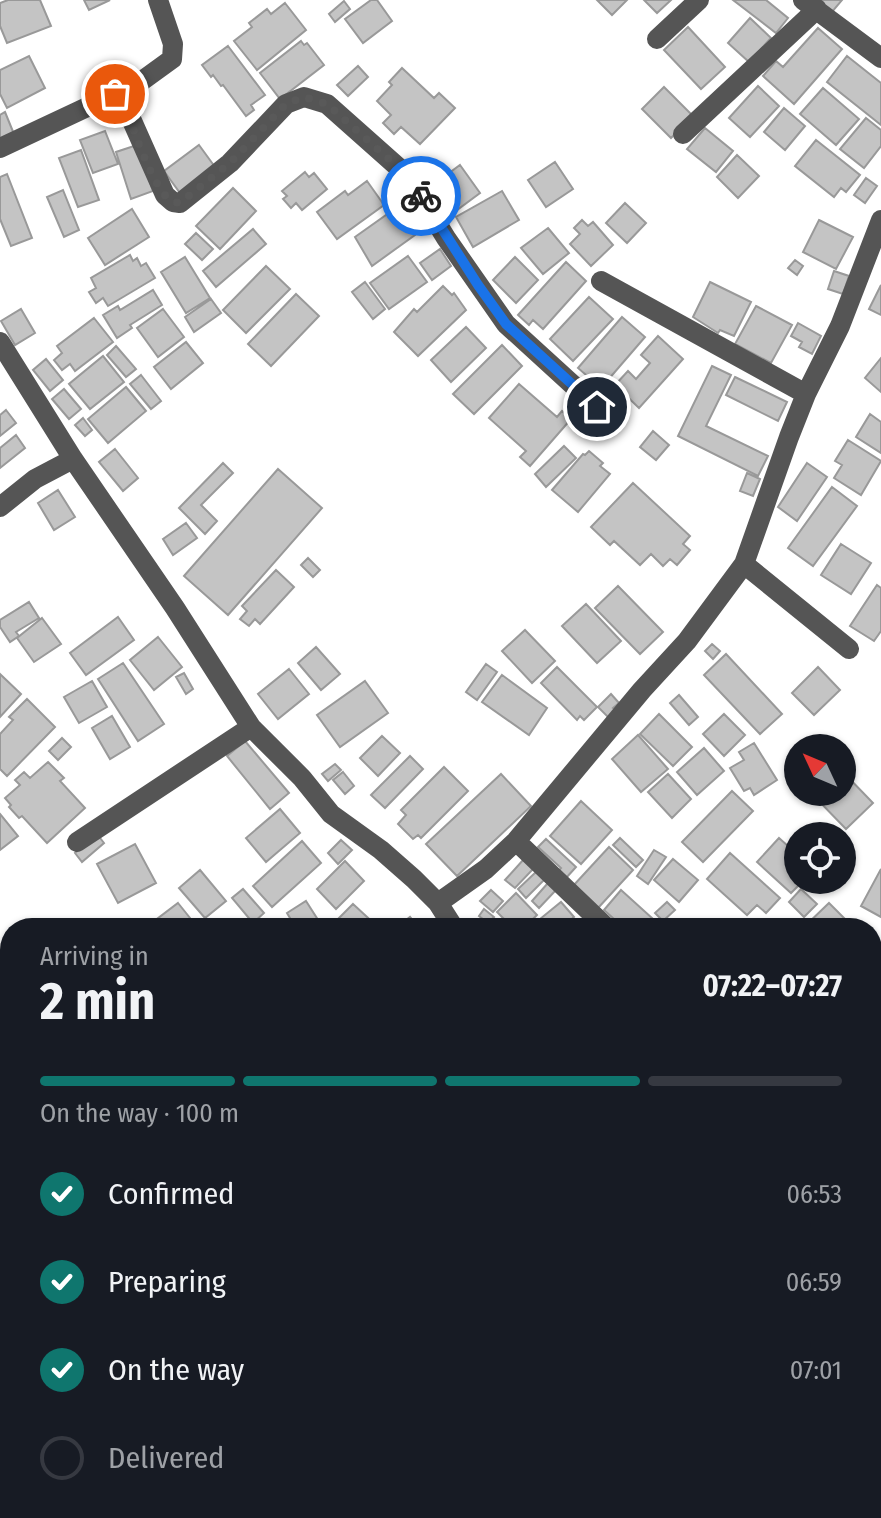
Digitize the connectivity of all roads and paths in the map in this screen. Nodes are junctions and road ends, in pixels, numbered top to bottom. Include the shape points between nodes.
1 (158, 0) edge
2 (699, 0) edge
3 (810, 5) edge
4 (657, 39) dead end
5 (881, 58) edge
6 (121, 96) junction
7 (683, 134) dead end
8 (0, 148) edge
9 (881, 220) edge
10 (601, 281) dead end
11 (0, 342) edge
12 (806, 394) junction
13 (597, 407) dead end
14 (73, 459) junction
15 (0, 507) edge
16 (744, 564) junction
17 (849, 649) dead end
18 (251, 727) junction
19 (516, 841) junction
20 (77, 842) dead end
21 (438, 903) junction
22 (448, 918) edge
23 (597, 918) edge

1 - 6 street via 172,59
2 - 4 street
3 - 5 street
3 - 7 street
6 - 8 street via 115,94
6 - 13 street via 156,180 165,195 180,203 230,163 286,104 304,97 327,104 408,176 506,324
9 - 12 street via 840,326
10 - 12 street
11 - 14 street
12 - 16 street
14 - 15 street via 35,479
14 - 18 street
16 - 17 street
16 - 19 street via 687,641
18 - 20 street
18 - 21 street via 331,814 381,850
19 - 21 street
19 - 23 street
21 - 22 street

